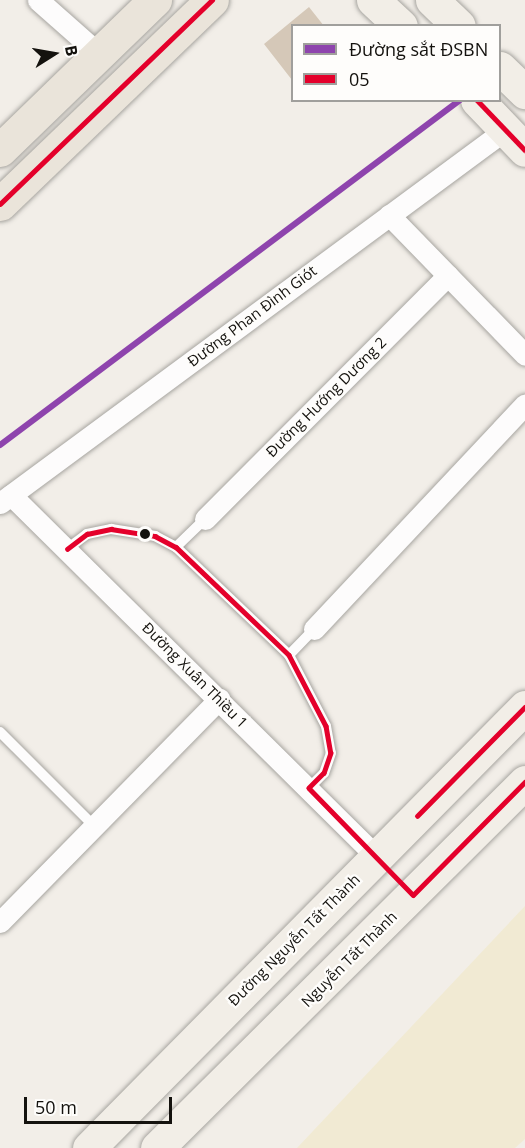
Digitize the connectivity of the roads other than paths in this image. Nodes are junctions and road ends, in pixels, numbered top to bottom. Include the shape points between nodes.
1 (38, 0) edge
2 (155, 0) edge
3 (212, 0) edge
4 (373, 0) edge
5 (432, 0) edge
6 (399, 24) edge
7 (457, 24) edge
8 (99, 54) junction
9 (501, 69) edge
10 (525, 93) edge
11 (479, 102) edge
12 (515, 140) edge
13 (0, 150) edge
14 (0, 204) edge
15 (389, 215) junction
16 (448, 275) junction
17 (525, 355) edge
18 (525, 404) edge
19 (6, 499) edge
20 (205, 519) joint
21 (176, 548) junction
22 (67, 549) junction
23 (314, 628) joint
24 (289, 655) junction
25 (219, 699) junction
26 (525, 707) edge
27 (0, 732) edge
28 (525, 782) edge
29 (309, 788) junction
30 (94, 826) junction
31 (377, 857) junction
32 (413, 895) junction
33 (0, 922) edge
34 (89, 1148) edge
35 (157, 1148) edge

1 - 8 street
2 - 8 highway
3 - 14 highway
4 - 6 main road
5 - 7 main road
8 - 13 highway
9 - 10 main road
11 - 12 main road
12 - 15 street, Đường Phan Đình Giót
15 - 16 street
15 - 19 street, Đường Phan Đình Giót
16 - 17 street
16 - 20 street, Đường Hướng Dương 2
18 - 23 street
19 - 22 street, Đường Xuân Thiều 1
20 - 21 lane
21 - 22 lane via 155,536 111,529 87,534
21 - 24 lane
22 - 25 street, Đường Xuân Thiều 1
23 - 24 lane
24 - 29 lane via 326,726 331,753 324,773
25 - 29 street, Đường Xuân Thiều 1
25 - 30 street
26 - 31 main road, Đường Nguyễn Tất Thành
27 - 30 lane
28 - 32 main road, Nguyễn Tất Thành
29 - 31 street, Đường Xuân Thiều 1
30 - 33 street
31 - 32 main road
31 - 34 main road, Đường Nguyễn Tất Thành
32 - 35 main road, Nguyễn Tất Thành

